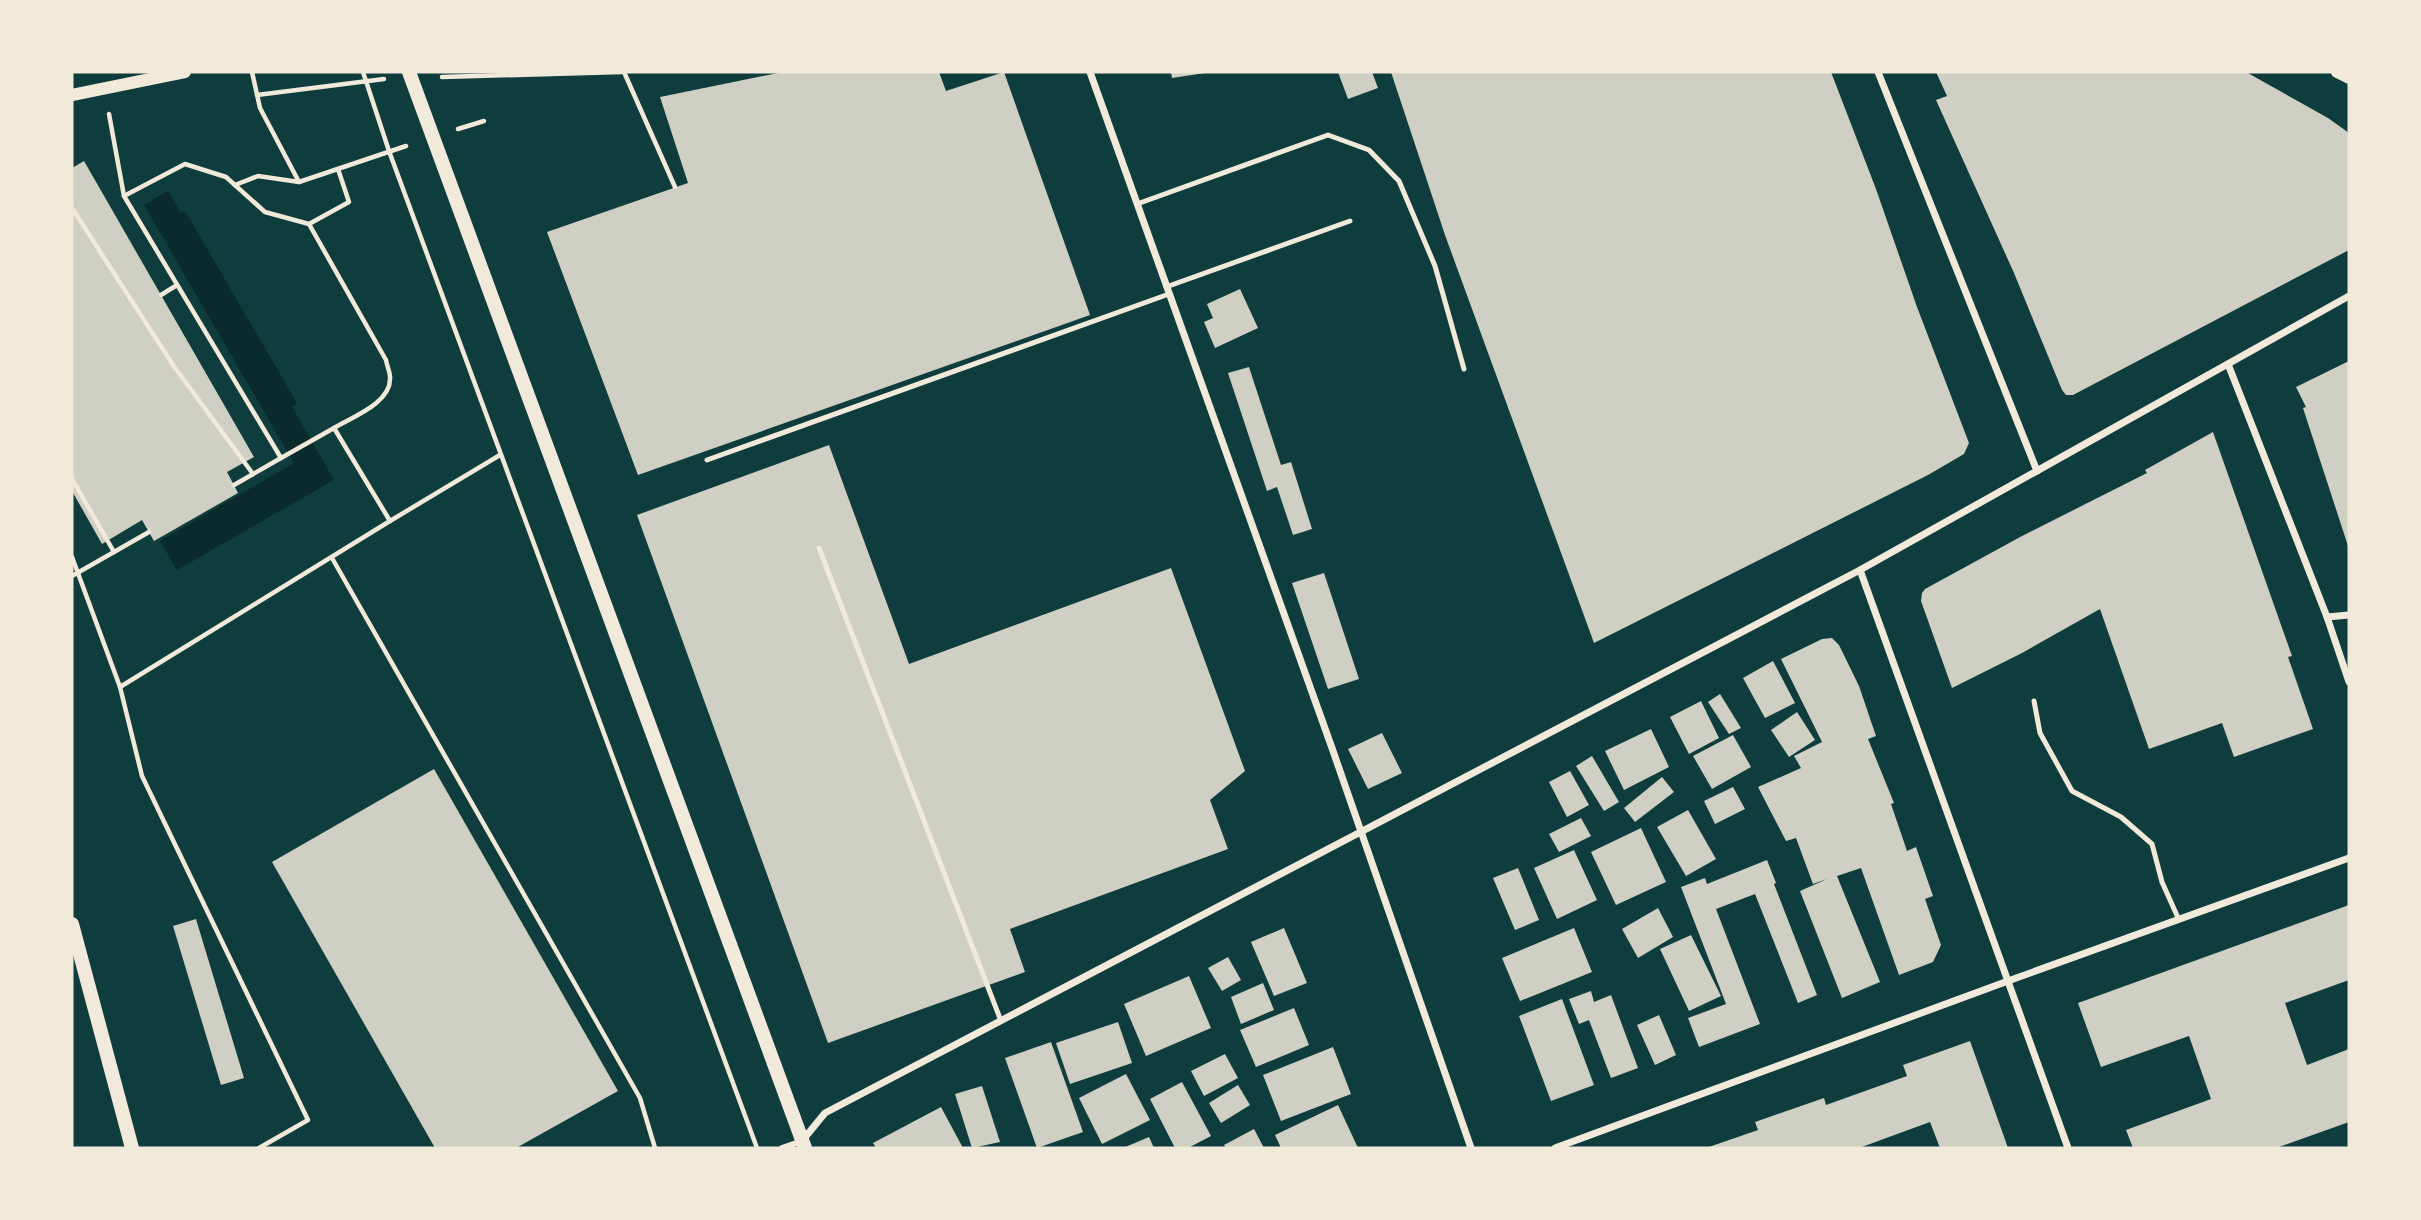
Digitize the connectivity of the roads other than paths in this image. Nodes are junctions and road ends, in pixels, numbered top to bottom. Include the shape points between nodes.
1 (185, 72) edge
2 (409, 72) edge
3 (1090, 72) edge
4 (1878, 72) edge
5 (2337, 72) edge
6 (2349, 78) edge
7 (72, 94) edge
8 (1137, 204) junction
9 (1350, 221) dead end
10 (1168, 290) junction
11 (2349, 296) edge
12 (2228, 364) junction
13 (1464, 369) dead end
14 (707, 460) dead end
15 (2037, 471) junction
16 (820, 548) dead end
17 (1860, 570) junction
18 (2349, 615) edge
19 (2327, 617) junction
20 (2349, 682) edge
21 (2034, 701) dead end
22 (1362, 833) junction
23 (2349, 858) edge
24 (2179, 920) junction
25 (72, 925) edge
26 (2008, 981) junction
27 (1001, 1021) junction
28 (804, 1145) edge
29 (132, 1148) edge
30 (782, 1148) edge
31 (1471, 1148) edge
32 (1555, 1148) edge
33 (2068, 1148) edge

1 - 7 street
2 - 28 main road
3 - 8 street
4 - 15 street
5 - 6 street
8 - 10 street
8 - 13 lane via 1328,135 1369,150 1399,181 1416,217
9 - 10 lane
10 - 14 lane
10 - 22 street
11 - 12 street
12 - 15 street
12 - 19 street
15 - 17 street
16 - 27 lane
17 - 22 street
17 - 26 street
18 - 19 street
19 - 20 street
21 - 24 lane via 2040,733 2072,791 2121,817 2152,844
22 - 27 street
22 - 31 street
23 - 24 street
24 - 26 street
25 - 29 main road
26 - 32 street
26 - 33 street
27 - 28 street via 824,1113
28 - 30 street

